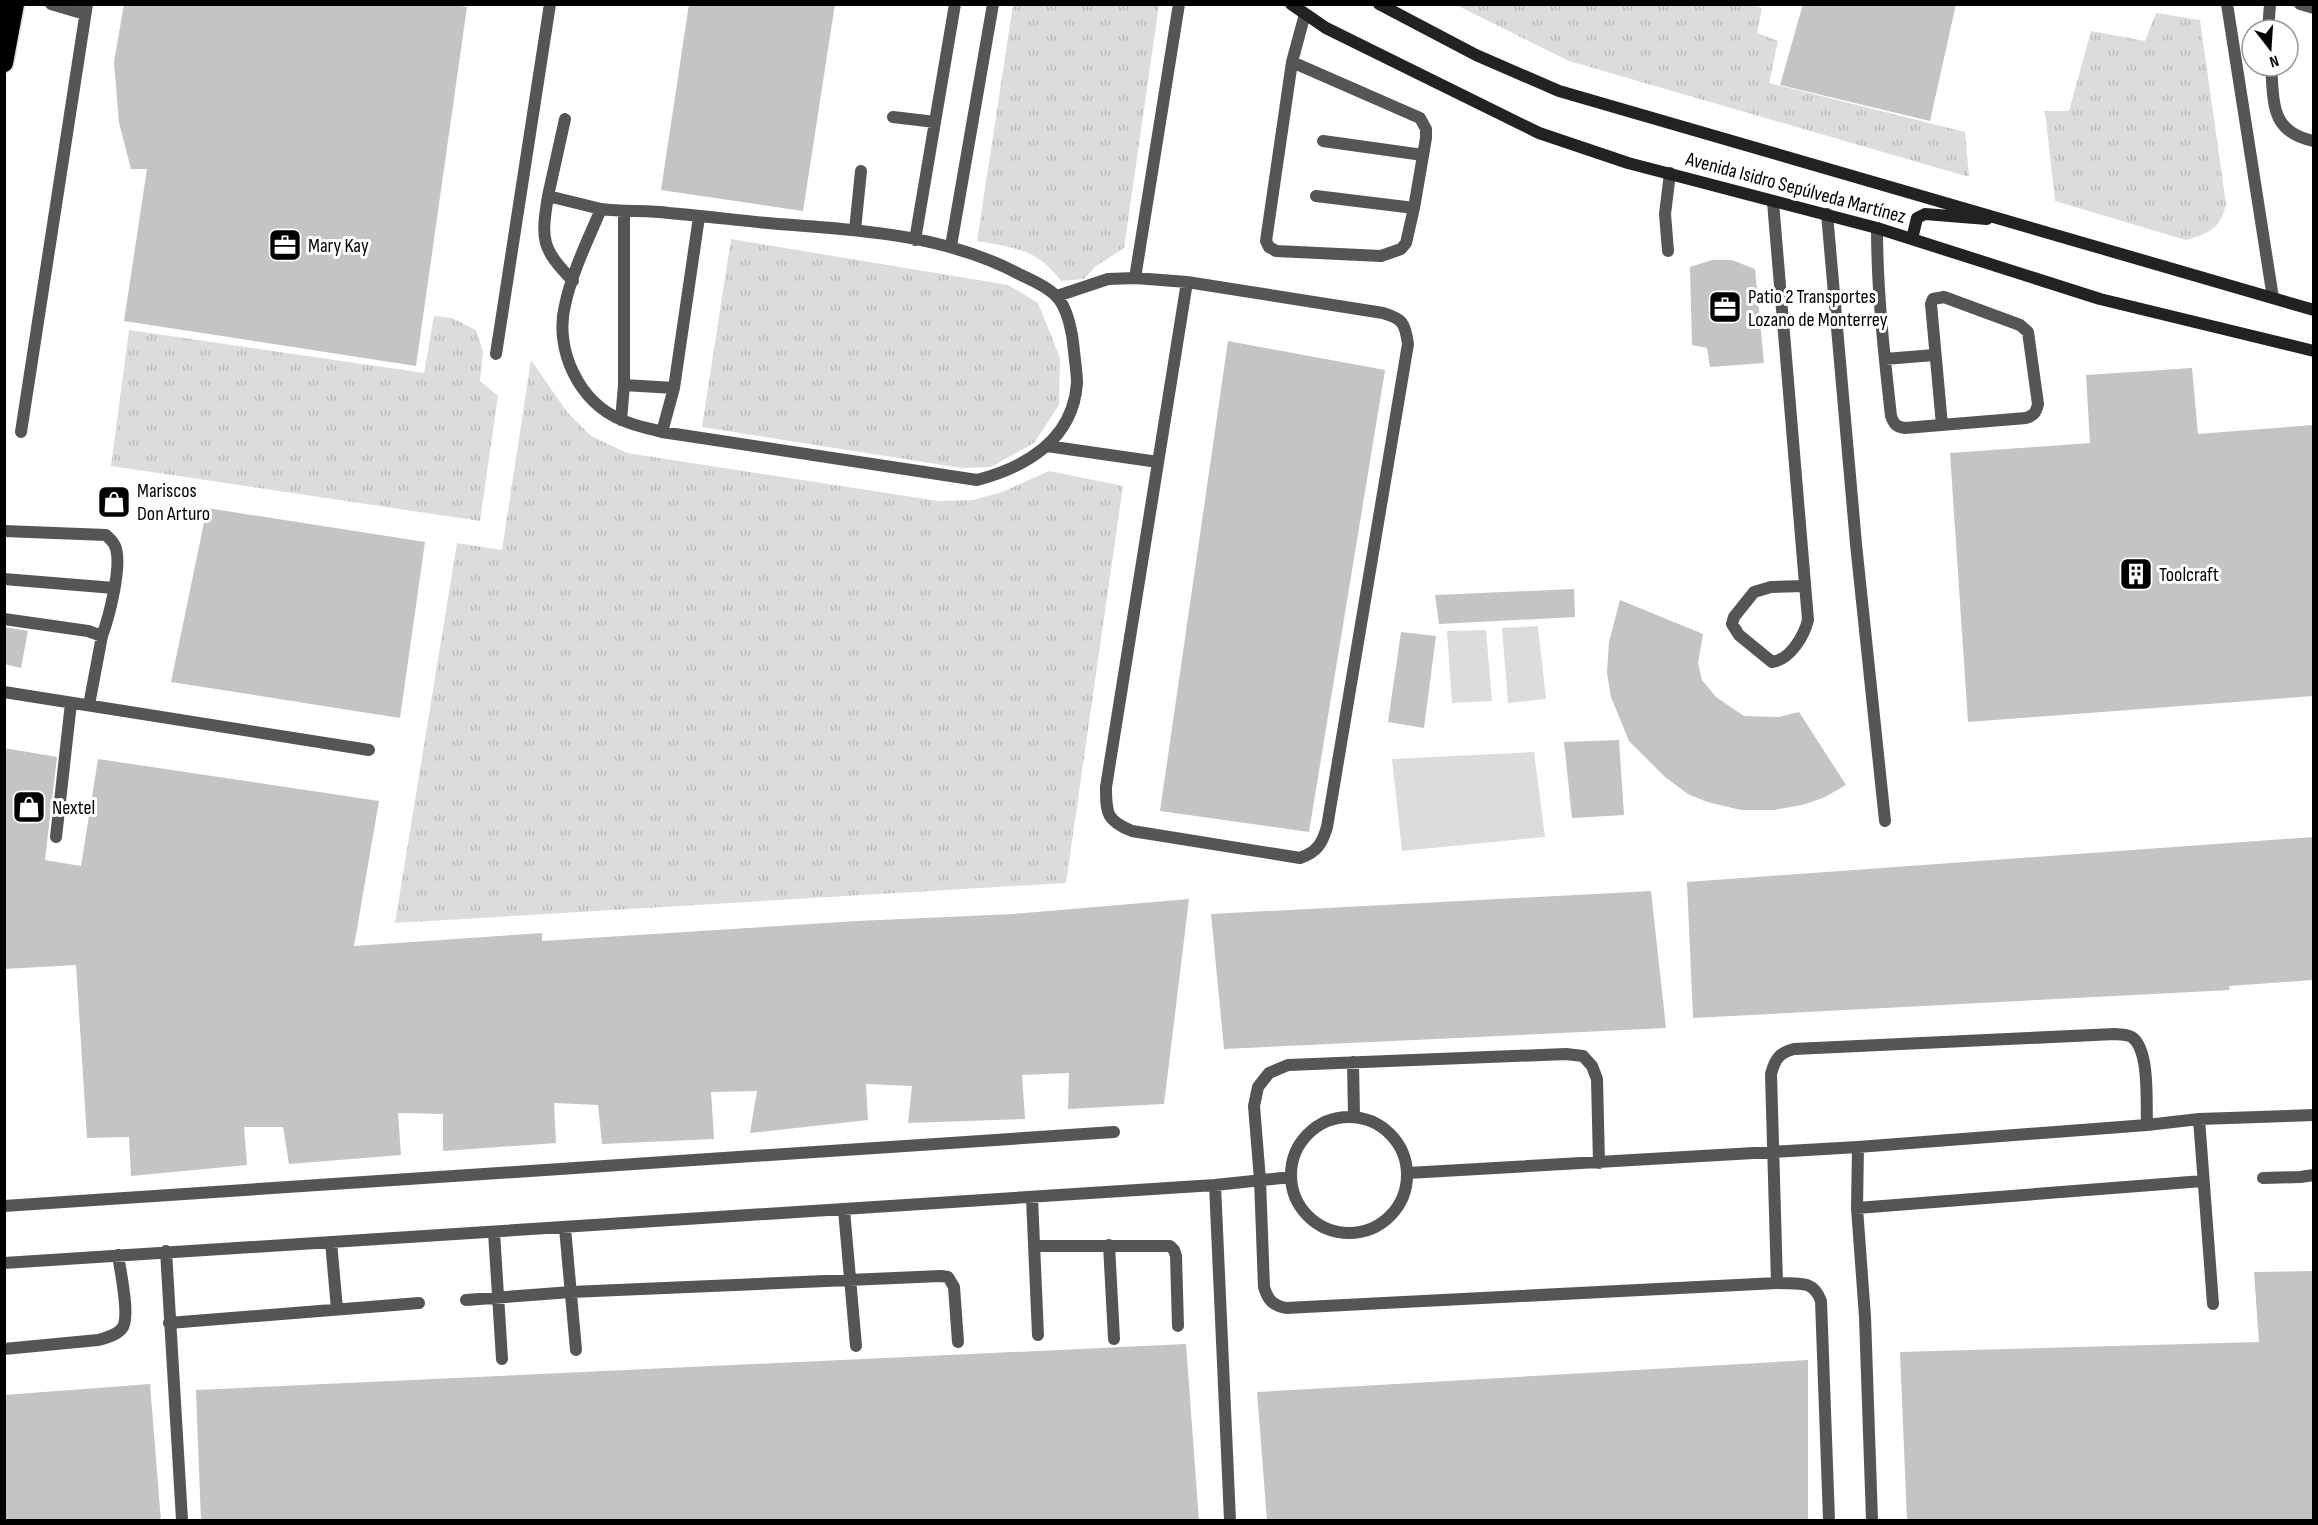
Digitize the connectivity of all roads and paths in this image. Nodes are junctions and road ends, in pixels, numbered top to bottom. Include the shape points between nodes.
1 (15, 4) edge
2 (51, 4) edge
3 (550, 4) edge
4 (955, 4) edge
5 (993, 4) edge
6 (1179, 4) edge
7 (1291, 4) edge
8 (1379, 4) edge
9 (2300, 4) edge
10 (2226, 5) edge
11 (2313, 8) edge
12 (86, 9) edge
13 (1305, 14) junction
14 (1292, 62) junction
15 (4, 63) edge
16 (2272, 78) edge
17 (893, 117) dead end
18 (565, 119) dead end
19 (935, 122) junction
20 (1323, 141) dead end
21 (2313, 141) edge
22 (1423, 155) junction
23 (861, 171) dead end
24 (1670, 173) junction
25 (548, 196) junction
26 (1316, 196) dead end
27 (1773, 202) junction
28 (1414, 208) junction
29 (601, 209) junction
30 (624, 212) junction
31 (1827, 214) junction
32 (699, 217) junction
33 (2003, 219) junction
34 (1877, 228) junction
35 (855, 230) junction
36 (1912, 239) junction
37 (915, 240) junction
38 (951, 246) junction
39 (1668, 251) dead end
40 (1135, 278) junction
41 (573, 281) junction
42 (1187, 282) junction
43 (1057, 296) junction
44 (2273, 298) junction
45 (2313, 310) edge
46 (2313, 351) edge
47 (496, 354) dead end
48 (1935, 355) junction
49 (1885, 359) junction
50 (624, 385) junction
51 (674, 388) junction
52 (621, 420) junction
53 (1942, 424) junction
54 (21, 432) dead end
55 (662, 432) junction
56 (1047, 446) junction
57 (1158, 462) junction
58 (4, 531) edge
59 (4, 579) edge
60 (1804, 586) junction
61 (114, 588) junction
62 (4, 619) edge
63 (102, 636) junction
64 (4, 692) edge
65 (70, 703) junction
66 (89, 705) junction
67 (369, 750) dead end
68 (1885, 821) dead end
69 (56, 837) dead end
70 (1353, 1062) junction
71 (2313, 1115) edge
72 (1354, 1118) junction
73 (2199, 1119) junction
74 (2147, 1125) junction
75 (1114, 1132) dead end
76 (1858, 1147) junction
77 (1772, 1152) junction
78 (1599, 1162) junction
79 (1408, 1173) junction
80 (2313, 1175) edge
81 (1291, 1177) junction
82 (2263, 1178) dead end
83 (1260, 1180) junction
84 (2203, 1181) junction
85 (1215, 1185) junction
86 (1032, 1198) junction
87 (4, 1206) edge
88 (1857, 1208) junction
89 (844, 1210) junction
90 (565, 1228) junction
91 (494, 1232) junction
92 (331, 1242) junction
93 (1109, 1245) junction
94 (1034, 1246) junction
95 (166, 1251) junction
96 (118, 1254) junction
97 (4, 1263) edge
98 (850, 1281) junction
99 (1777, 1283) junction
100 (571, 1293) junction
101 (500, 1297) junction
102 (466, 1300) dead end
103 (419, 1303) dead end
104 (2213, 1304) dead end
105 (337, 1309) junction
106 (170, 1323) junction
107 (1178, 1326) dead end
108 (1038, 1335) dead end
109 (1114, 1339) dead end
110 (958, 1342) dead end
111 (856, 1346) dead end
112 (4, 1349) edge
113 (576, 1350) dead end
114 (502, 1359) dead end
115 (182, 1521) edge
116 (1230, 1521) edge
117 (1829, 1521) edge
118 (1872, 1521) edge

1 - 15 highway
2 - 12 street
3 - 47 street
4 - 19 street
5 - 38 street
6 - 40 street
7 - 13 main road, Avenida Isidro Sepúlveda Martínez
8 - 33 main road, Avenida Isidro Sepúlveda Martínez via 1476,55 1559,91
9 - 11 street
10 - 44 street
12 - 54 street
13 - 14 street
13 - 24 main road, Avenida Isidro Sepúlveda Martínez via 1539,133
14 - 22 street via 1420,118 1426,129
14 - 28 street via 1271,198 1266,241 1269,247 1276,251 1392,254 1406,243
16 - 21 street via 2275,112 2280,123 2299,138
17 - 19 street
18 - 25 street
19 - 37 street
20 - 22 street
22 - 28 street
23 - 35 street
24 - 27 main road, Avenida Isidro Sepúlveda Martínez
24 - 39 street via 1665,214
25 - 29 street
25 - 41 street via 544,244
26 - 28 street
27 - 31 main road, Avenida Isidro Sepúlveda Martínez
27 - 60 street
29 - 30 street
29 - 41 street
30 - 32 street
30 - 50 street
31 - 34 main road, Avenida Isidro Sepúlveda Martínez
31 - 68 street
32 - 35 street
32 - 51 street
33 - 36 main road via 1924,214 1917,218
33 - 44 main road, Avenida Isidro Sepúlveda Martínez
34 - 36 main road, Avenida Isidro Sepúlveda Martínez
34 - 49 street
35 - 37 street
36 - 46 main road, Avenida Isidro Sepúlveda Martínez via 2100,299
37 - 38 street
38 - 43 street via 1003,265
40 - 42 street
40 - 43 street via 1108,279
41 - 52 street via 564,306 563,339 572,369 587,396
42 - 57 street
42 - 57 street via 1383,313 1398,318 1406,328 1408,344 1327,827 1323,842 1314,853 1300,858 1285,857 1132,831 1116,825 1109,816 1106,787
43 - 56 street via 1072,329 1077,383 1071,412
44 - 45 main road, Avenida Isidro Sepúlveda Martínez
48 - 49 street
48 - 53 street
48 - 53 street via 1931,304 1938,296 2020,325 2030,338 2038,404 2033,416 2026,418
49 - 53 street via 1894,424 1905,428
50 - 51 street
50 - 52 street
51 - 55 street
52 - 55 street
55 - 56 street via 977,480 1023,464
56 - 57 street
58 - 61 street via 106,535 115,543 118,558
59 - 61 street
60 - 60 street via 1761,588 1734,618 1732,624 1739,635 1772,662 1783,659 1804,634 1808,621
61 - 63 street via 111,614
62 - 63 street
63 - 66 street
64 - 65 street
65 - 66 street
65 - 69 street
66 - 67 street
70 - 72 street
70 - 78 street via 1583,1056 1597,1080
70 - 83 street via 1288,1065 1269,1073 1258,1087 1254,1106
71 - 73 street
72 - 79 street via 1375,1123 1392,1135 1403,1152
72 - 81 street via 1335,1119 1317,1127 1303,1140 1294,1158
73 - 74 street
73 - 84 street
74 - 76 street
74 - 77 street via 2144,1059 2139,1044 2131,1036 1794,1049 1782,1052 1774,1060 1771,1074
75 - 87 street
76 - 77 street
76 - 88 street
77 - 78 street
77 - 99 street
78 - 79 street
79 - 81 street via 1405,1193 1396,1211 1362,1232 1341,1233 1322,1227 1306,1214 1295,1197
80 - 82 street
81 - 83 street
83 - 85 street
83 - 99 street via 1264,1287 1274,1305 1286,1308
84 - 88 street
84 - 104 street
85 - 86 street
85 - 116 street
86 - 89 street
86 - 94 street
88 - 118 street
89 - 90 street
89 - 98 street
90 - 91 street
90 - 100 street
91 - 92 street
91 - 101 street
92 - 95 street
92 - 105 street
93 - 94 street
93 - 107 street via 1162,1244 1174,1250
93 - 109 street
94 - 108 street
95 - 96 street
95 - 106 street
96 - 97 street
96 - 112 street via 125,1311 123,1326 112,1336
98 - 100 street
98 - 110 street via 948,1277 954,1287
98 - 111 street
99 - 117 street via 1807,1284 1817,1290 1821,1301
100 - 101 street
100 - 113 street
101 - 102 street
101 - 114 street
103 - 105 street
105 - 106 street
106 - 115 street

